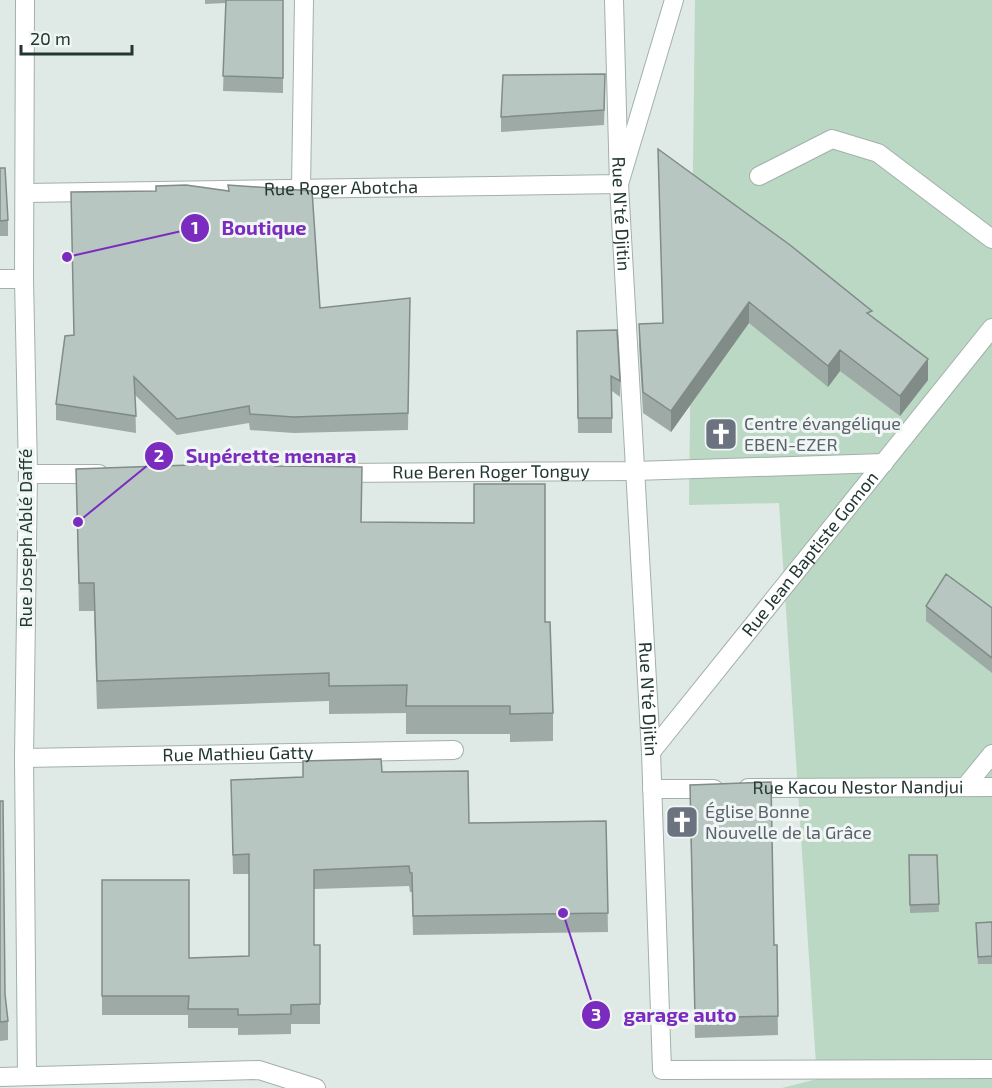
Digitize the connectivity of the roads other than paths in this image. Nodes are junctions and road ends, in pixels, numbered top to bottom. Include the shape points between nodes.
1 (25, 0) edge
2 (303, 0) edge
3 (614, 0) edge
4 (674, 0) edge
5 (759, 176) dead end
6 (619, 184) junction
7 (301, 188) junction
8 (26, 193) junction
9 (992, 239) edge
10 (0, 279) edge
11 (24, 279) junction
12 (992, 328) edge
13 (884, 463) junction
14 (635, 471) junction
15 (326, 473) edge
16 (28, 474) junction
17 (111, 474) edge
18 (454, 750) dead end
19 (651, 752) junction
20 (992, 754) edge
21 (24, 758) junction
22 (965, 787) junction
23 (992, 787) edge
24 (652, 789) junction
25 (992, 1069) edge
26 (27, 1076) junction
27 (0, 1077) edge
28 (316, 1088) edge

1 - 8 street, Rue Joseph Ablé Daffé
2 - 7 street
3 - 6 street, Rue N'té Djitin
4 - 6 street
5 - 9 street via 832,139 879,153
6 - 7 street, Rue Roger Abotcha
6 - 14 street, Rue N'té Djitin
7 - 8 street, Rue Roger Abotcha
8 - 11 street, Rue Joseph Ablé Daffé
10 - 11 street
11 - 16 street, Rue Joseph Ablé Daffé
12 - 13 street, Rue Jean Baptiste Gomon
13 - 14 street, Rue Beren Roger Tonguy
13 - 19 street, Rue Jean Baptiste Gomon
14 - 15 street, Rue Beren Roger Tonguy
14 - 19 street, Rue N'té Djitin
16 - 17 street
16 - 21 street, Rue Joseph Ablé Daffé
18 - 21 street, Rue Mathieu Gatty
19 - 24 street, Rue N'té Djitin
20 - 22 street
21 - 26 street, Rue Joseph Ablé Daffé
22 - 23 street, Rue Kacou Nestor Nandjui
22 - 24 street, Rue Kacou Nestor Nandjui
24 - 25 street, Rue N'té Djitin via 662,1070
26 - 27 street
26 - 28 street via 259,1070

